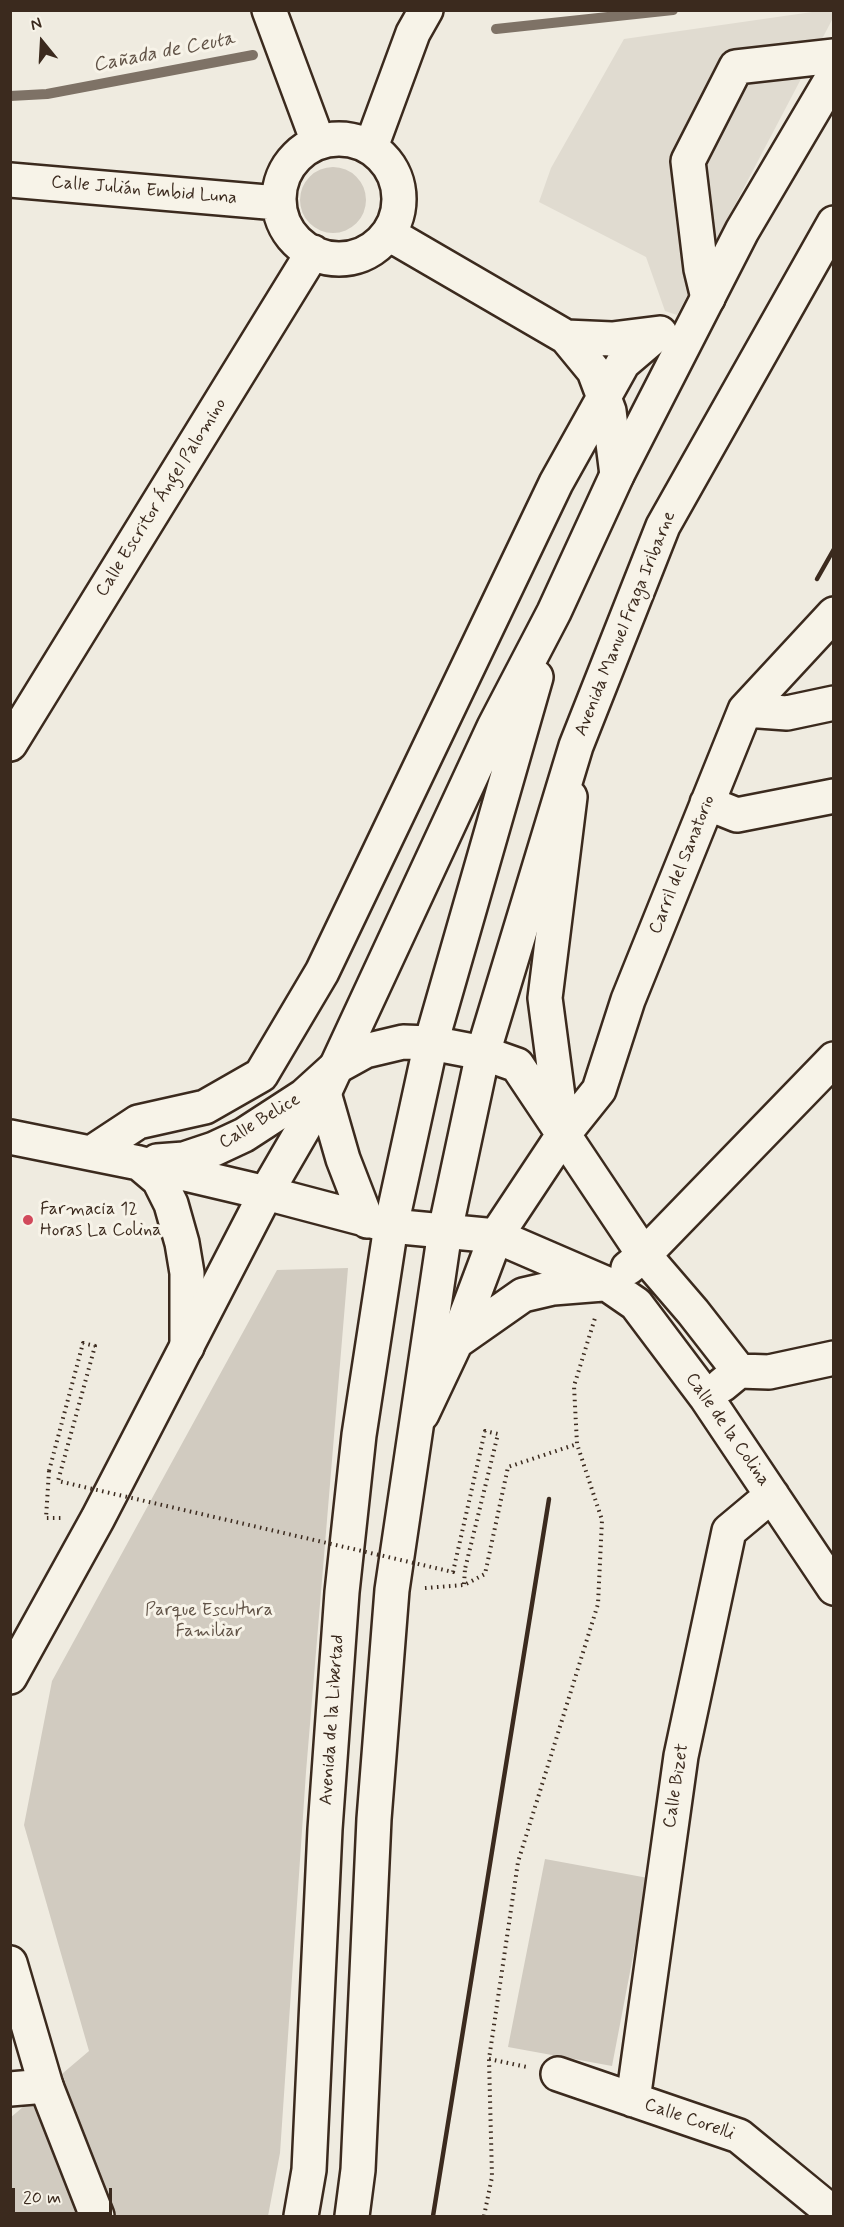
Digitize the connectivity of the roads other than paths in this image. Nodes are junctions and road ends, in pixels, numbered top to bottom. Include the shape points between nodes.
1 (269, 10) edge
2 (426, 10) edge
3 (834, 56) edge
4 (834, 75) edge
5 (318, 142) junction
6 (371, 147) junction
7 (10, 180) edge
8 (278, 203) junction
9 (834, 223) edge
10 (389, 234) junction
11 (313, 252) junction
12 (702, 308) junction
13 (657, 334) junction
14 (566, 337) junction
15 (603, 396) junction
16 (617, 475) junction
17 (554, 612) junction
18 (834, 614) edge
19 (834, 703) edge
20 (745, 710) junction
21 (10, 744) edge
22 (576, 746) junction
23 (834, 796) edge
24 (707, 803) junction
25 (431, 1043) junction
26 (483, 1053) junction
27 (834, 1059) edge
28 (330, 1080) junction
29 (563, 1135) junction
30 (10, 1137) edge
31 (91, 1153) junction
32 (139, 1163) junction
33 (266, 1193) junction
34 (379, 1224) junction
35 (445, 1231) junction
36 (496, 1236) junction
37 (644, 1256) junction
38 (607, 1284) junction
39 (456, 1342) junction
40 (187, 1347) junction
41 (834, 1358) edge
42 (740, 1371) junction
43 (706, 1397) junction
44 (414, 1432) junction
45 (772, 1495) junction
46 (834, 1588) edge
47 (10, 1677) edge
48 (10, 1964) edge
49 (558, 2074) dead end
50 (46, 2086) junction
51 (10, 2089) edge
52 (633, 2100) junction
53 (834, 2214) edge
54 (97, 2217) edge
55 (301, 2217) edge
56 (352, 2217) edge

1 - 5 street
2 - 6 street via 413,33
3 - 12 street via 736,67 688,161
4 - 12 street via 742,231
5 - 6 street via 352,140
5 - 8 street via 291,161 281,182
6 - 10 street via 387,161 400,192 398,215
7 - 8 street, Calle Julián Embid Luna
8 - 11 street via 280,216 294,240
9 - 22 street, Avenida Manuel Fraga Iribarne via 663,526
10 - 11 street via 377,248 358,257 337,260
10 - 14 street
11 - 21 street, Calle Escritor Ángel Palomino
12 - 13 street
12 - 16 street
13 - 14 street via 612,339
13 - 15 street via 623,363
14 - 15 street via 594,371
15 - 16 street via 609,411
15 - 31 street via 556,483 322,972 261,1075 204,1107 138,1122
16 - 17 street
17 - 25 street, Avenida de la Libertad
17 - 28 street via 494,727
18 - 20 street, Carril del Sanatorio
19 - 20 street via 786,713
20 - 24 street, Carril del Sanatorio
22 - 26 street, Avenida Manuel Fraga Iribarne
22 - 29 street via 545,998
23 - 24 street via 737,815
24 - 29 street, Carril del Sanatorio via 628,1000 599,1090
25 - 26 street
25 - 28 street via 403,1042 365,1051
25 - 34 street, Avenida de la Libertad
26 - 29 street via 517,1065
26 - 35 street, Avenida Manuel Fraga Iribarne
27 - 37 street
28 - 32 street, Calle Belice via 278,1115 214,1149 184,1159
28 - 33 street
28 - 34 street via 343,1159
29 - 36 street, Carril del Sanatorio
29 - 37 street
30 - 31 street, Calle Belice
31 - 32 street, Calle Belice
32 - 33 street, Calle Belice
32 - 40 street via 159,1180 171,1204 182,1243 187,1273
33 - 34 street, Calle Belice
33 - 40 street
34 - 35 street, Calle de la Colina
34 - 55 street, Avenida de la Libertad via 342,1592 325,1829 309,2170
35 - 36 street, Calle de la Colina
35 - 44 street
36 - 38 street, Calle de la Colina
36 - 39 street, Carril del Sanatorio
37 - 38 street
37 - 42 street
38 - 39 street via 553,1288 523,1295
38 - 43 street, Calle de la Colina via 636,1304
39 - 44 street, Carril del Sanatorio
40 - 47 street
41 - 42 street via 769,1372
42 - 43 street
43 - 45 street, Calle de la Colina
44 - 56 street via 392,1590 374,1819 358,2170
45 - 46 street, Calle de la Colina
45 - 52 street, Calle Bizet via 729,1531 681,1756
48 - 50 street
49 - 52 street, Calle Corelli
50 - 51 street
50 - 54 street
52 - 53 street, Calle Corelli via 739,2136

